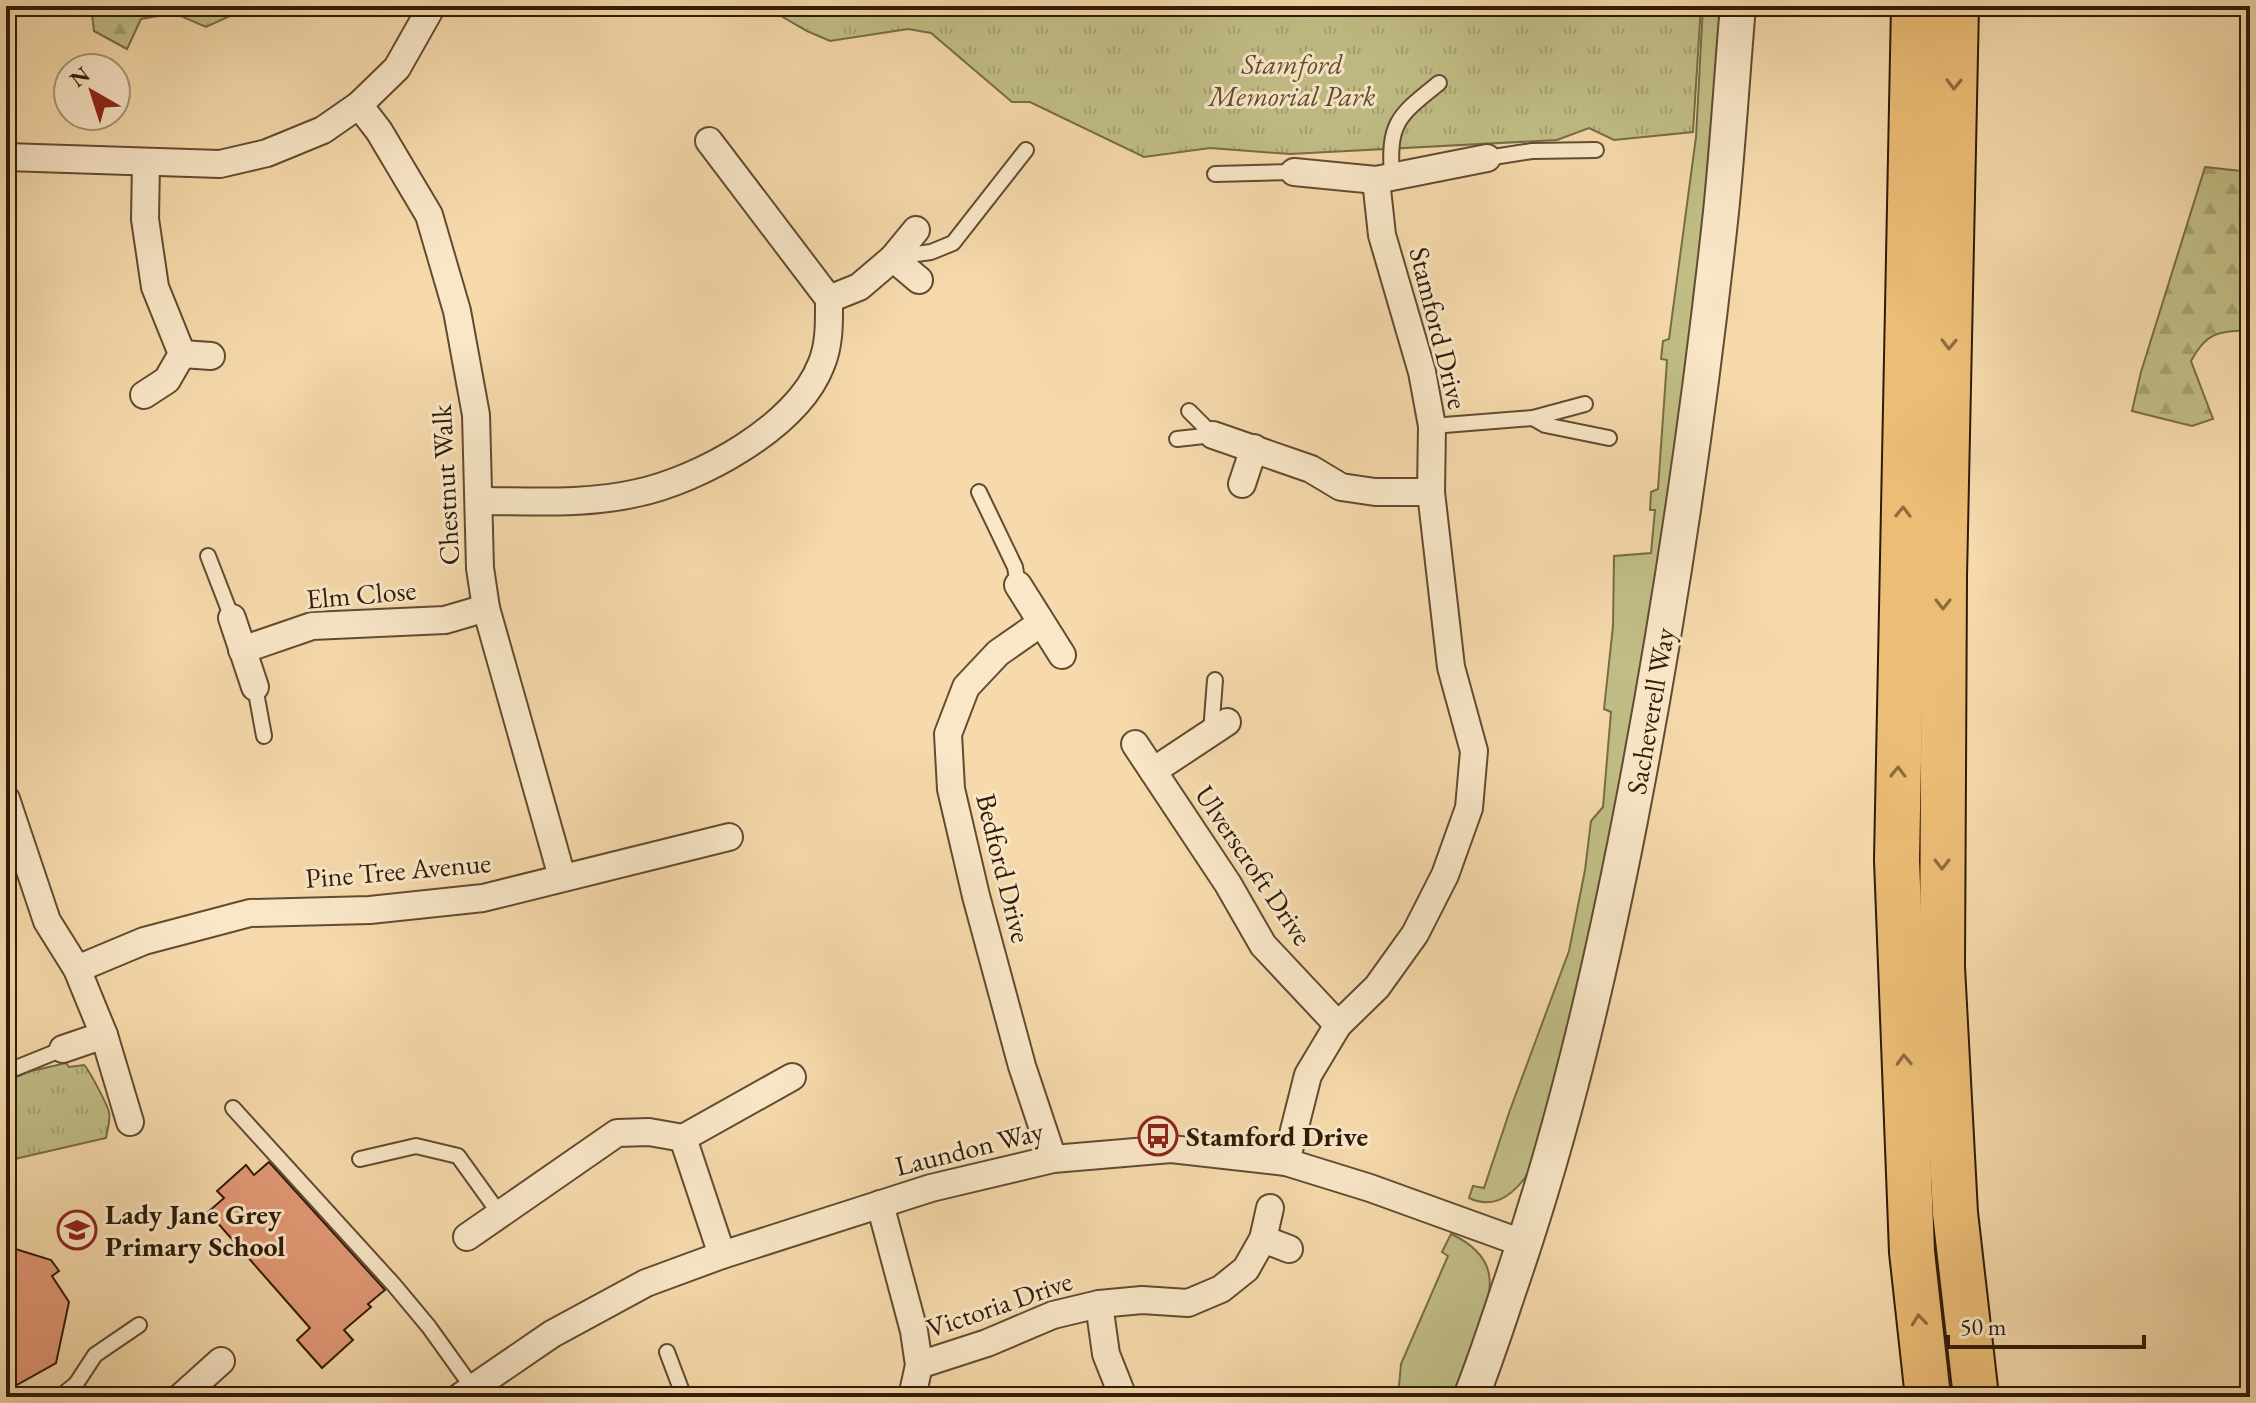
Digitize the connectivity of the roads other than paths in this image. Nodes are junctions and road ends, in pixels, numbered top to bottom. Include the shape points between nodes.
1 (432, 6) edge
2 (1738, 6) edge
3 (1914, 6) edge
4 (1956, 6) edge
5 (1439, 83) dead end
6 (359, 105) junction
7 (709, 141) dead end
8 (1026, 150) dead end
9 (1596, 150) dead end
10 (6, 157) edge
11 (1487, 158) joint
12 (146, 163) junction
13 (1294, 172) joint
14 (1215, 174) dead end
15 (1384, 179) junction
16 (916, 230) dead end
17 (893, 258) junction
18 (919, 280) dead end
19 (829, 299) junction
20 (182, 354) junction
21 (211, 356) dead end
22 (144, 395) dead end
23 (1585, 404) dead end
24 (1189, 411) dead end
25 (1533, 418) junction
26 (1432, 426) junction
27 (1213, 435) junction
28 (1609, 438) dead end
29 (1177, 439) dead end
30 (1254, 448) junction
31 (1242, 484) dead end
32 (979, 492) dead end
33 (1431, 492) junction
34 (479, 501) junction
35 (208, 556) dead end
36 (1018, 585) joint
37 (486, 608) junction
38 (232, 618) joint
39 (1041, 623) junction
40 (242, 650) junction
41 (1062, 655) dead end
42 (1215, 680) dead end
43 (255, 687) joint
44 (1219, 728) joint
45 (264, 736) dead end
46 (1135, 744) dead end
47 (1153, 771) junction
48 (7, 808) edge
49 (729, 837) dead end
50 (562, 877) junction
51 (77, 969) junction
52 (1338, 1025) junction
53 (104, 1035) junction
54 (63, 1049) joint
55 (6, 1072) edge
56 (792, 1077) dead end
57 (233, 1108) dead end
58 (130, 1122) dead end
59 (683, 1138) junction
60 (360, 1159) dead end
61 (1053, 1159) junction
62 (1286, 1162) junction
63 (880, 1204) junction
64 (1270, 1208) dead end
65 (499, 1213) junction
66 (467, 1237) dead end
67 (1263, 1239) junction
68 (1525, 1244) junction
69 (1289, 1249) dead end
70 (722, 1255) junction
71 (1099, 1304) junction
72 (139, 1325) dead end
73 (667, 1352) dead end
74 (221, 1361) dead end
75 (919, 1365) junction
76 (466, 1392) edge
77 (60, 1397) edge
78 (181, 1397) edge
79 (684, 1397) edge
80 (912, 1397) edge
81 (1123, 1397) edge
82 (1471, 1397) edge
83 (1928, 1397) edge
84 (1976, 1397) edge

1 - 6 street via 397,68
2 - 68 street, Sacheverell Way via 1707,338 1655,685 1582,1046
83 -> 3 highway via 1912,1252 1897,860
4 -> 84 highway via 1942,967 1955,1213
5 - 15 lane via 1395,123
6 - 12 street via 323,130 267,153 220,164
6 - 34 street, Chestnut Walk via 429,215 457,311 476,415
7 - 19 street
8 - 17 lane via 953,243
9 - 11 lane
10 - 12 street
11 - 15 street
12 - 20 street via 145,219 155,287
13 - 14 lane
13 - 15 street
15 - 26 street, Stamford Drive via 1382,235 1422,372
16 - 17 street
17 - 18 street
17 - 19 street via 859,287
19 - 34 street via 830,328 812,384 790,411 744,446 693,474 638,493 576,502
20 - 21 street
20 - 22 street via 167,380
23 - 25 lane
24 - 27 lane
25 - 26 lane
25 - 28 lane
26 - 33 street, Stamford Drive
27 - 29 lane
27 - 30 street
30 - 31 street
30 - 33 street via 1311,469 1341,487
32 - 36 lane via 1015,567
33 - 52 street, Stamford Drive via 1451,667 1474,751 1469,808 1445,875 1415,934 1377,987
34 - 37 street, Chestnut Walk
35 - 38 lane
36 - 39 street
37 - 40 street, Elm Close via 445,620 312,626
37 - 50 street, Chestnut Walk
38 - 40 street
39 - 41 street
39 - 61 street, Bedford Drive via 998,653 966,687 948,734 951,789 976,896
40 - 43 street
42 - 44 lane
43 - 45 lane
44 - 47 street, Ulverscroft Drive
46 - 47 street, Ulverscroft Drive
47 - 52 street, Ulverscroft Drive via 1263,945
48 - 51 street via 47,921
49 - 50 street, Pine Tree Avenue
50 - 51 street, Pine Tree Avenue via 483,898 370,910 250,913 144,941
51 - 53 street
52 - 62 street, Stamford Drive via 1308,1075
53 - 54 street
53 - 58 street
54 - 55 lane
56 - 59 street
57 - 76 lane via 429,1327
59 - 65 street via 617,1133
59 - 70 street
60 - 65 lane via 416,1146 458,1156
61 - 62 street, Laundon Way via 1171,1149
61 - 63 street, Laundon Way
62 - 68 street, Laundon Way
63 - 70 street, Laundon Way
63 - 75 street
64 - 67 street, Victoria Drive
65 - 66 street
67 - 69 street
67 - 71 street, Victoria Drive via 1246,1269 1221,1289 1188,1303
68 - 82 street, Sacheverell Way
70 - 76 street, Laundon Way via 646,1283 552,1334
71 - 75 street, Victoria Drive via 1053,1315
71 - 81 street, Victoria Drive via 1106,1354
72 - 77 lane via 95,1355
73 - 79 lane
74 - 78 street
75 - 80 street

